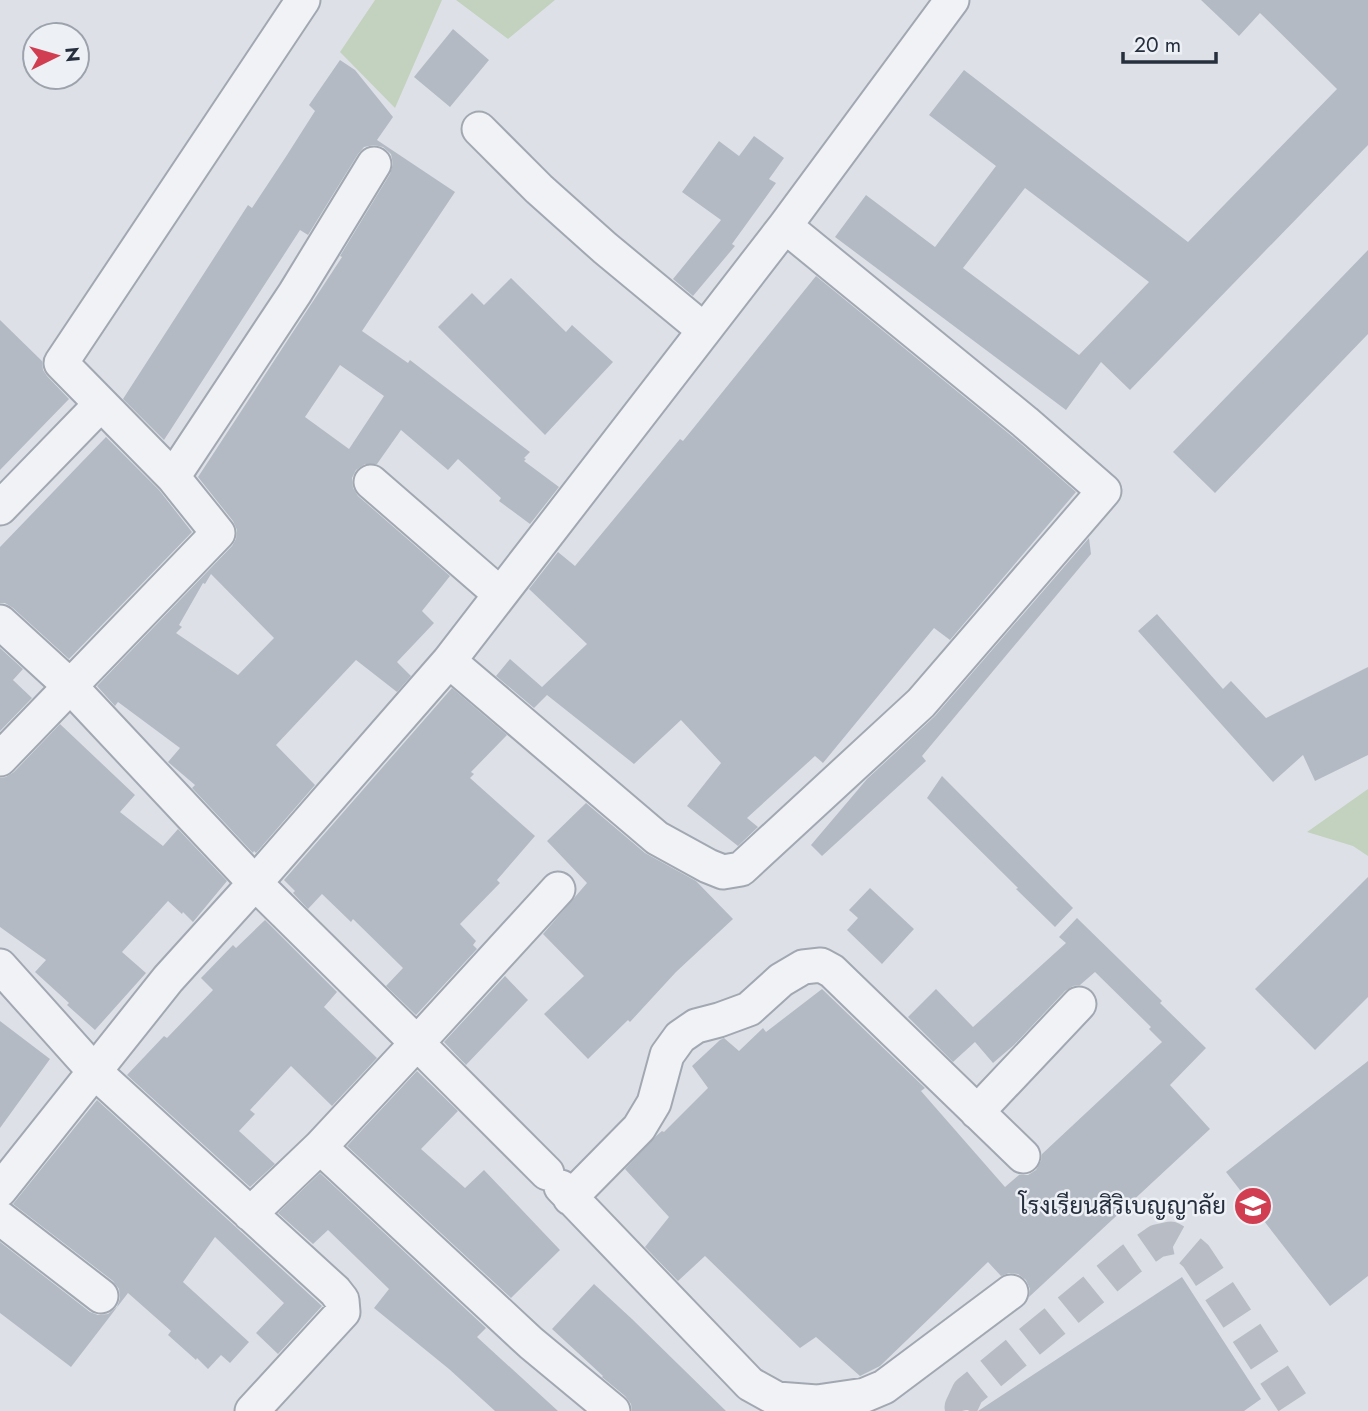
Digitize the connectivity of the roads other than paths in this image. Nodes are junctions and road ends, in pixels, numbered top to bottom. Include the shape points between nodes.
1 (303, 0) edge
2 (950, 1) edge
3 (479, 129) dead end
4 (374, 164) dead end
5 (785, 226) junction
6 (704, 330) junction
7 (101, 404) junction
8 (173, 477) junction
9 (371, 482) dead end
10 (0, 508) edge
11 (500, 594) junction
12 (0, 622) edge
13 (449, 661) junction
14 (70, 686) junction
15 (0, 759) edge
16 (255, 883) junction
17 (558, 889) dead end
18 (0, 966) edge
19 (1079, 1004) dead end
20 (417, 1043) junction
21 (95, 1072) junction
22 (977, 1112) junction
23 (320, 1147) junction
24 (1023, 1156) dead end
25 (559, 1186) junction
26 (0, 1190) edge
27 (250, 1214) junction
28 (0, 1218) edge
29 (1011, 1292) dead end
30 (101, 1296) dead end
31 (252, 1411) edge
32 (613, 1411) edge

1 - 7 street via 61,363
2 - 5 street
3 - 6 street via 596,240
4 - 8 street
5 - 6 street
5 - 13 street via 1104,491 922,703 741,869 723,872 657,838
6 - 11 street
7 - 8 street
7 - 10 street
8 - 14 street via 218,533
9 - 11 street
11 - 13 street
12 - 14 street
13 - 16 street
14 - 15 street
14 - 16 street
16 - 20 street
16 - 21 street via 168,979
17 - 20 street
18 - 21 street
19 - 22 street
20 - 23 street
20 - 25 street
21 - 26 street
21 - 27 street
22 - 24 street
22 - 25 street via 832,971 821,965 803,967 749,1009 696,1026 680,1037 667,1055 654,1103 639,1128
23 - 27 street
23 - 32 street via 531,1343
25 - 29 street via 750,1384 777,1399 817,1402 866,1395 884,1387
27 - 31 street via 335,1291 343,1312
28 - 30 street

